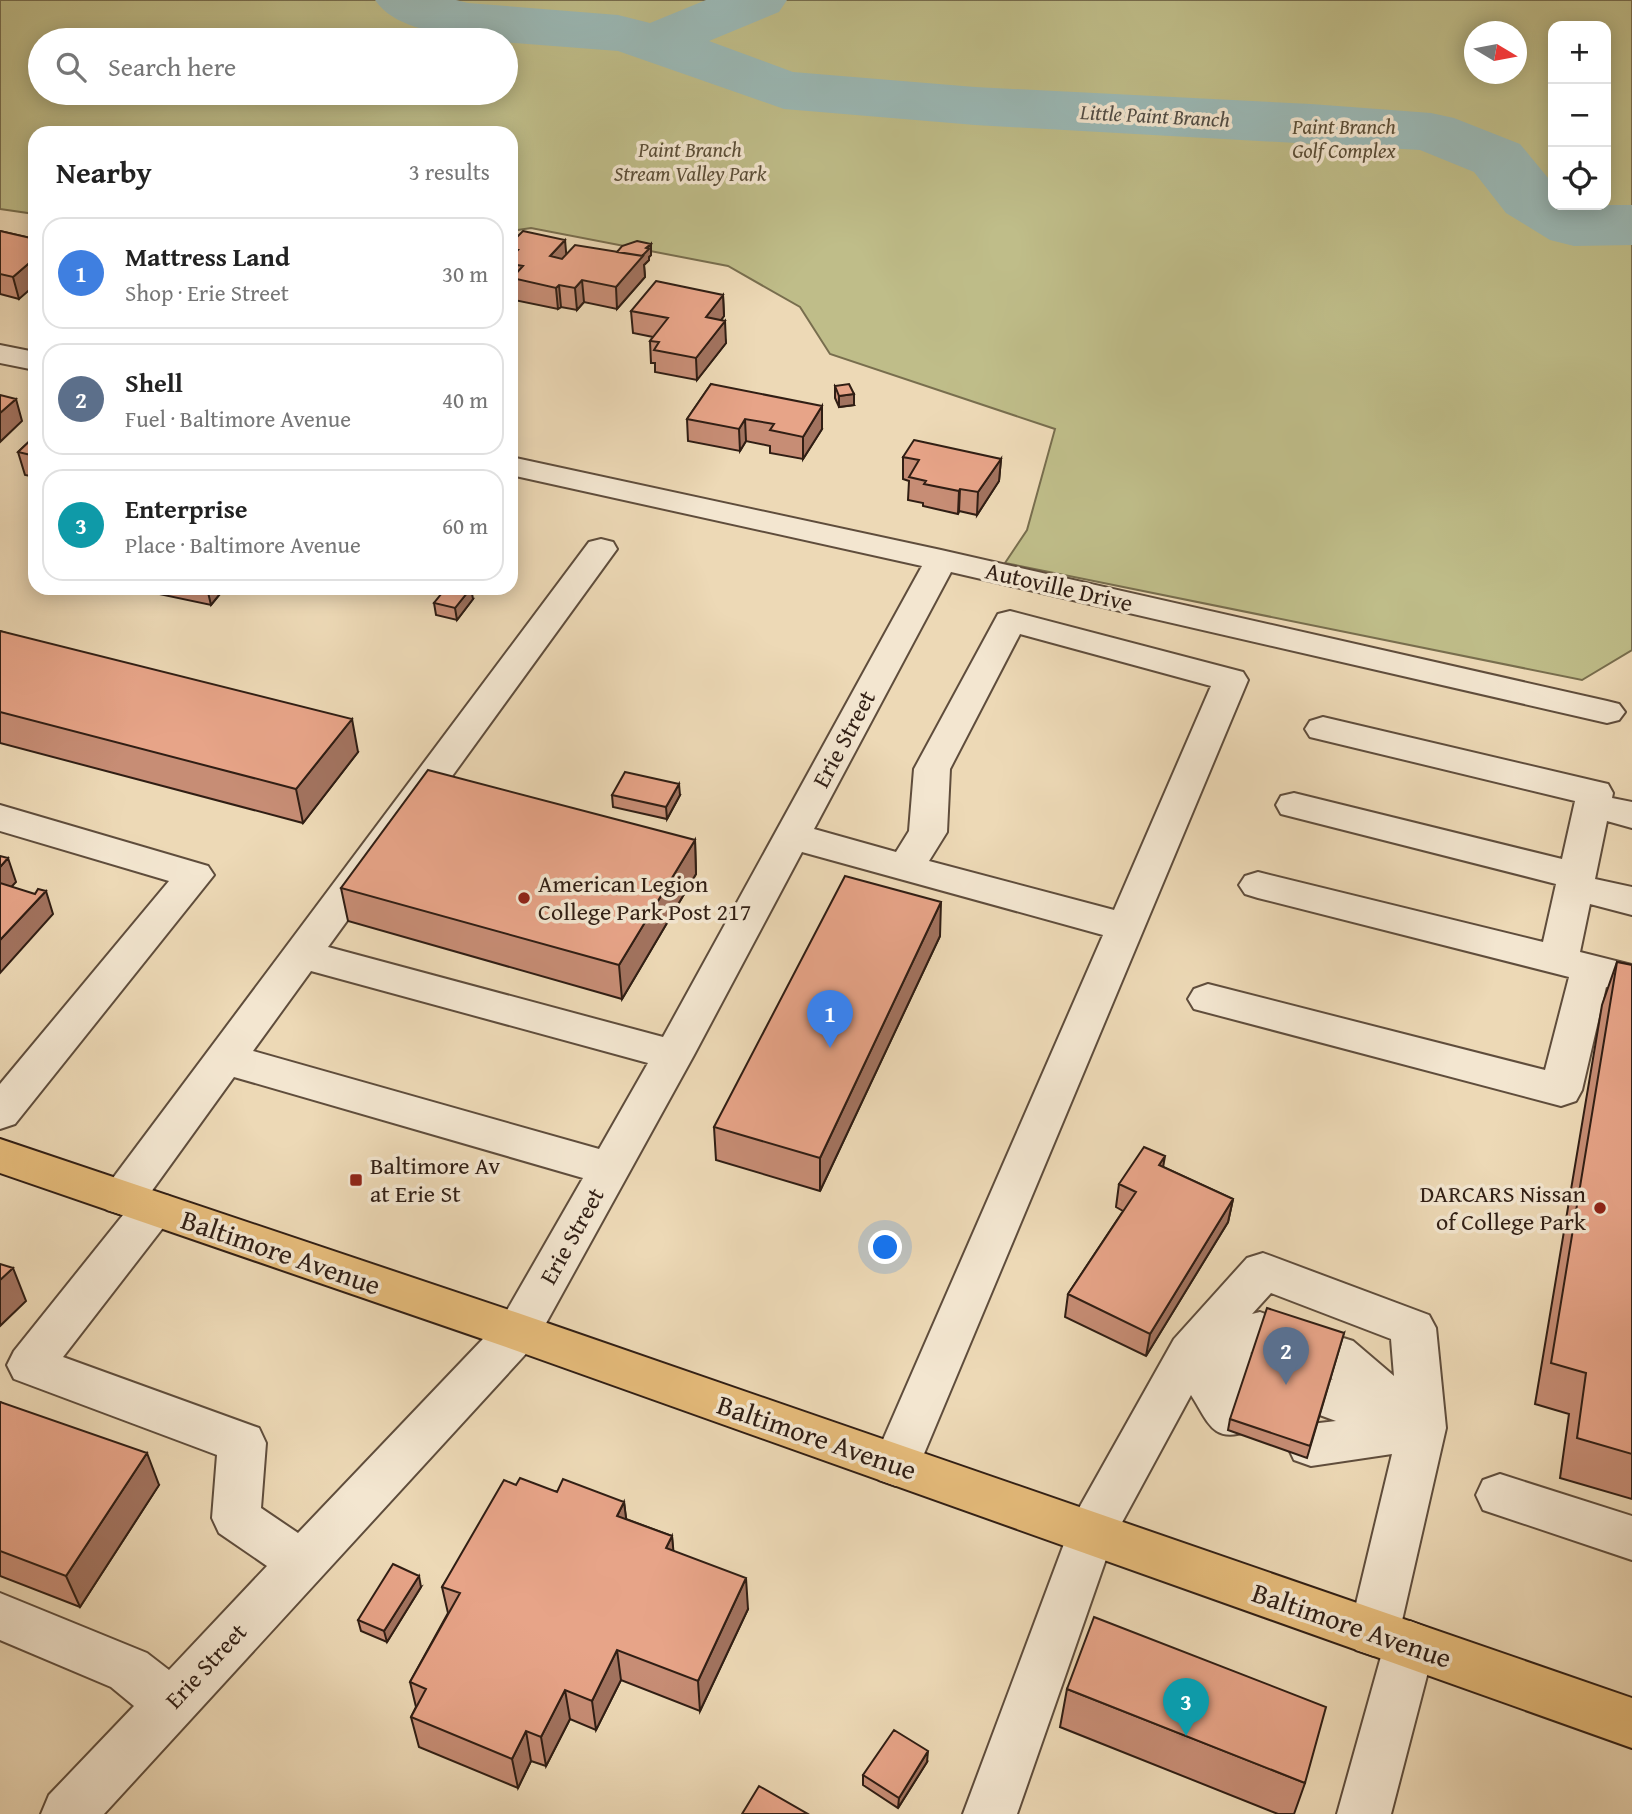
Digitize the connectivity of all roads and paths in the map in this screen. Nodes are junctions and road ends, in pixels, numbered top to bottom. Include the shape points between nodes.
1 (0, 354) edge
2 (28, 360) edge
3 (518, 468) edge
4 (601, 549) dead end
5 (941, 560) junction
6 (1607, 712) dead end
7 (1323, 729) dead end
8 (1294, 805) dead end
9 (1592, 805) junction
10 (1632, 815) edge
11 (0, 818) edge
12 (792, 836) junction
13 (905, 868) junction
14 (1575, 882) junction
15 (1258, 885) dead end
16 (1632, 901) edge
17 (1125, 927) junction
18 (301, 954) junction
19 (1574, 965) junction
20 (1632, 979) edge
21 (1209, 999) dead end
22 (674, 1055) junction
23 (225, 1059) junction
24 (0, 1114) edge
25 (0, 1156) edge
26 (609, 1169) junction
27 (138, 1203) junction
28 (518, 1332) junction
29 (1254, 1351) edge
30 (1190, 1353) junction
31 (1331, 1376) edge
32 (1231, 1417) edge
33 (1422, 1428) junction
34 (1311, 1445) edge
35 (896, 1465) junction
36 (1500, 1495) dead end
37 (1091, 1533) junction
38 (1632, 1538) edge
39 (302, 1563) junction
40 (0, 1616) edge
41 (1392, 1639) junction
42 (171, 1703) junction
43 (1632, 1723) edge
44 (68, 1814) edge
45 (990, 1814) edge
46 (1364, 1814) edge

1 - 2 street
3 - 5 street, Autoville Drive
4 - 18 street
5 - 6 street, Autoville Drive
5 - 12 street, Erie Street
7 - 9 street via 1595,793
8 - 14 street
9 - 10 street
9 - 14 street
11 - 24 street via 195,875
12 - 13 street
12 - 22 street, Erie Street
13 - 17 street
13 - 17 street via 928,832 932,769 1010,621 1231,680
14 - 16 street
14 - 19 street
15 - 19 street
17 - 35 street
18 - 22 street
18 - 23 street
19 - 20 street
19 - 21 street via 1561,1090
22 - 26 street, Erie Street
23 - 26 street
23 - 27 street
25 - 27 main road, Baltimore Avenue
26 - 28 street, Erie Street
27 - 28 main road, Baltimore Avenue
27 - 39 street via 30,1365 242,1443 236,1518
28 - 35 main road, Baltimore Avenue
28 - 39 street, Erie Street
29 - 30 street
30 - 32 street
30 - 33 street via 1263,1271 1413,1328
30 - 37 street
31 - 33 street
33 - 34 street
33 - 41 street
35 - 37 main road, Baltimore Avenue
36 - 38 street
37 - 41 main road, Baltimore Avenue
37 - 45 street
39 - 42 street, Erie Street
40 - 42 street via 129,1670
41 - 43 main road, Baltimore Avenue
41 - 46 street
42 - 44 street, Erie Street

